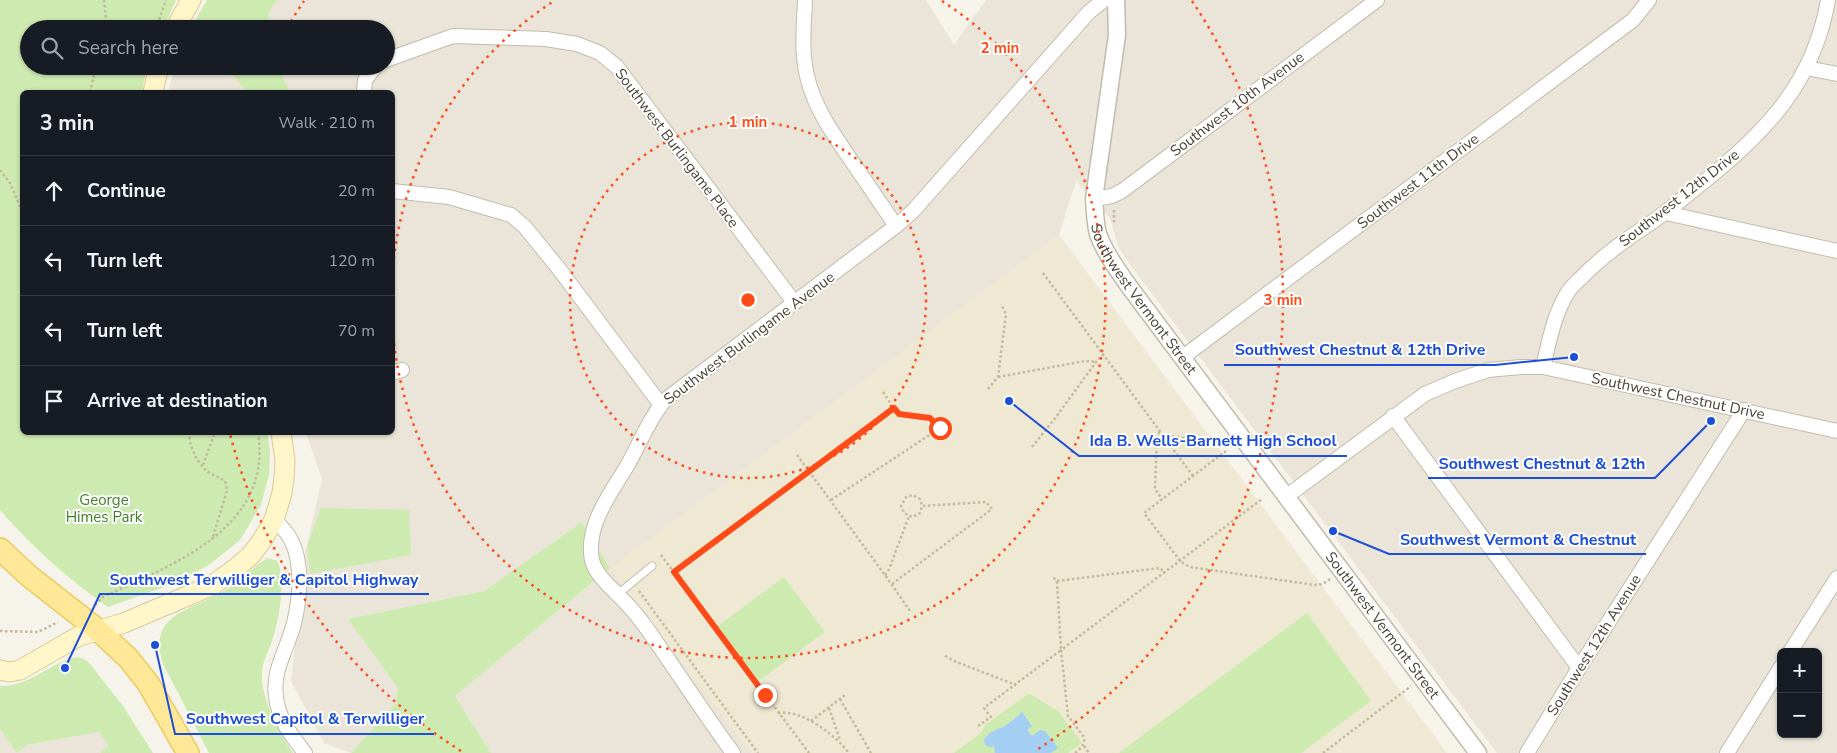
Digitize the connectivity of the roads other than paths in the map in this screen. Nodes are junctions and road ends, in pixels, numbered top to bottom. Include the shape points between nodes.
1 (191, 0) edge
2 (805, 0) edge
3 (1104, 0) edge
4 (1116, 0) edge
5 (1377, 0) edge
6 (1648, 0) edge
7 (1828, 0) edge
8 (180, 20) edge
9 (395, 57) edge
10 (1806, 68) junction
11 (1837, 74) edge
12 (157, 75) edge
13 (369, 75) edge
14 (153, 90) edge
15 (364, 90) edge
16 (395, 191) edge
17 (1094, 199) junction
18 (1666, 213) junction
19 (896, 226) junction
20 (1837, 251) edge
21 (794, 302) junction
22 (1183, 357) junction
23 (1543, 367) junction
24 (661, 405) junction
25 (1744, 410) junction
26 (1394, 416) junction
27 (1837, 431) edge
28 (282, 435) edge
29 (1287, 496) junction
30 (274, 520) junction
31 (0, 550) edge
32 (652, 566) dead end
33 (1837, 578) edge
34 (618, 594) junction
35 (98, 630) junction
36 (1793, 648) edge
37 (1579, 668) junction
38 (0, 670) edge
39 (1777, 673) edge
40 (188, 753) edge
41 (305, 753) edge
42 (733, 753) edge
43 (1478, 753) edge
44 (1527, 753) edge
45 (1727, 753) edge

1 - 8 main road
2 - 19 street via 804,62 814,101
3 - 19 street, Southwest Burlingame Avenue via 1088,12 926,199
4 - 17 street, Southwest Vermont Street via 1117,35
5 - 17 street, Southwest 10th Avenue via 1122,191
6 - 22 street, Southwest 11th Drive via 1633,20
7 - 10 street, Southwest 12th Drive
9 - 21 street, Southwest Burlingame Place via 453,36 546,39 577,44 600,53 617,67
10 - 11 street
10 - 18 street, Southwest 12th Drive via 1789,98 1767,125 1735,157
12 - 14 main road
13 - 15 street
16 - 24 street via 449,197 511,215 559,268
17 - 22 street, Southwest Vermont Street via 1098,234 1109,256
18 - 20 street
18 - 23 street, Southwest 12th Drive via 1595,264 1568,291 1554,325
19 - 21 street, Southwest Burlingame Avenue
21 - 24 street, Southwest Burlingame Avenue
22 - 29 street, Southwest Vermont Street
23 - 25 street, Southwest Chestnut Drive
23 - 26 street, Southwest Chestnut Drive via 1488,370 1455,380 1425,394
24 - 34 street, Southwest Burlingame Avenue via 606,498 594,532 592,561
25 - 27 street, Southwest Chestnut Drive
25 - 37 street, Southwest 12th Avenue
26 - 29 street, Southwest Chestnut Drive
26 - 37 street
28 - 30 main road via 284,478
29 - 43 street, Southwest Vermont Street
30 - 35 main road via 250,556 213,585 124,623
30 - 41 street via 292,542 300,574 294,623 277,673 276,698 284,724
31 - 35 main road
32 - 34 lane
33 - 36 street
34 - 42 street, Southwest Burlingame Avenue via 659,646
35 - 38 main road via 70,640 20,670
35 - 40 main road via 138,670
37 - 44 street, Southwest 12th Avenue
39 - 45 street

